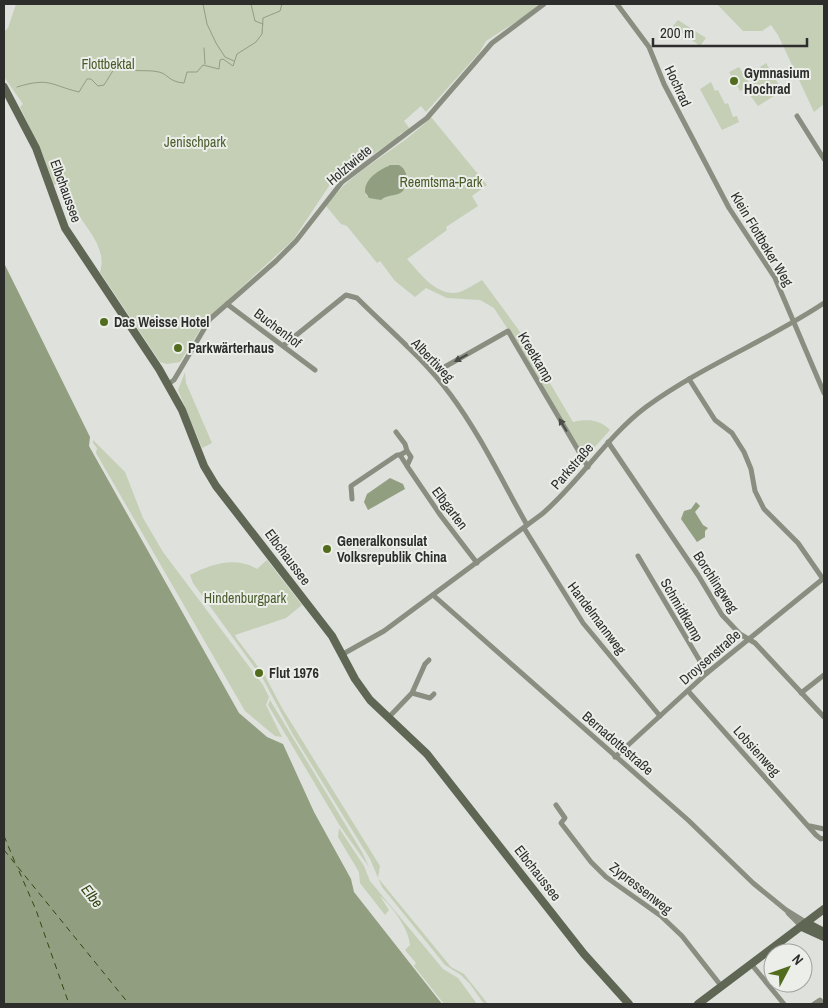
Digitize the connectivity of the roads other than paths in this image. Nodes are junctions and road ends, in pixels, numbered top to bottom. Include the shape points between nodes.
1 (544, 4) edge
2 (617, 4) edge
3 (4, 87) edge
4 (797, 116) dead end
5 (701, 154) joint
6 (824, 159) edge
7 (824, 303) edge
8 (227, 304) junction
9 (795, 322) junction
10 (284, 345) junction
11 (315, 370) dead end
12 (434, 373) junction
13 (689, 379) junction
14 (168, 384) junction
15 (824, 393) edge
16 (396, 432) dead end
17 (608, 442) junction
18 (406, 451) junction
19 (400, 455) junction
20 (407, 466) junction
21 (588, 467) junction
22 (352, 499) dead end
23 (525, 526) junction
24 (638, 556) dead end
25 (476, 563) junction
26 (824, 579) edge
27 (433, 595) junction
28 (748, 638) junction
29 (342, 654) junction
30 (429, 660) dead end
31 (707, 673) junction
32 (824, 675) edge
33 (688, 691) junction
34 (412, 693) junction
35 (802, 693) junction
36 (434, 694) dead end
37 (660, 716) junction
38 (824, 717) edge
39 (388, 718) junction
40 (615, 757) junction
41 (556, 805) dead end
42 (809, 826) junction
43 (824, 829) edge
44 (824, 838) edge
45 (824, 909) edge
46 (804, 925) junction
47 (824, 932) edge
48 (824, 937) edge
49 (752, 965) junction
50 (722, 987) junction
51 (622, 997) junction
52 (629, 1004) edge
53 (635, 1004) edge
54 (698, 1004) edge
55 (784, 1004) edge
56 (814, 1004) edge
57 (823, 1004) edge

1 - 8 street, Holztwiete via 492,43 427,118 342,182 289,248
2 - 5 street, Hochrad via 649,47 664,84
3 - 14 main road, Elbchaussee via 39,154 65,228 136,330
4 - 6 street
5 - 9 street, Klein Flottbeker Weg via 729,208 775,278
7 - 9 street, Parkstraße
8 - 10 street, Buchenhof
8 - 14 street, Holztwiete via 198,336 174,380
9 - 13 street, Parkstraße
9 - 15 street, Klein Flottbeker Weg
10 - 11 street, Buchenhof
10 - 12 street, Albertiweg via 346,295 352,295
21 -> 12 street, Kreetkamp via 508,331
12 - 23 street, Albertiweg via 463,412
13 - 17 street, Parkstraße via 639,412
13 - 26 street via 715,420 732,433 744,452 755,491 764,509 802,548
14 - 29 main road, Elbchaussee via 216,486 332,636
16 - 18 street
17 - 21 street, Parkstraße
17 - 28 street, Borchlingweg via 698,575 713,604 735,630
18 - 19 street
18 - 20 street via 411,457
19 - 20 street, Elbgarten
19 - 22 street via 351,486
20 - 25 street, Elbgarten
21 - 23 street, Parkstraße via 559,499
23 - 25 street, Parkstraße
23 - 37 street, Handelmannweg via 584,623
24 - 31 street, Schmidtkamp
25 - 27 street, Parkstraße
26 - 28 street, Droysenstraße
27 - 29 street, Parkstraße via 375,637
27 - 40 street, Bernadottestraße
28 - 31 street, Droysenstraße
28 - 35 street, Borchlingweg
29 - 39 main road, Elbchaussee via 363,690
30 - 34 street via 424,664
31 - 33 street, Droysenstraße
32 - 35 street
33 - 37 street, Droysenstraße
33 - 42 street, Lobsienweg
34 - 36 street via 425,698
34 - 39 street
35 - 38 street, Borchlingweg
37 - 40 street, Droysenstraße
39 - 51 main road, Elbchaussee via 436,764 584,954
40 - 46 street, Bernadottestraße
41 - 50 street, Zypressenweg via 565,818 561,823 592,862 606,877 682,936
42 - 43 street
42 - 44 street, Lobsienweg via 821,839
45 - 46 main road
46 - 47 main road, Bernadottestraße
46 - 48 main road, Bernadottestraße
46 - 49 main road
49 - 50 main road
49 - 55 street
50 - 54 main road
51 - 52 main road, Elbchaussee
51 - 53 main road, Elbchaussee
56 - 57 street via 820,1000

